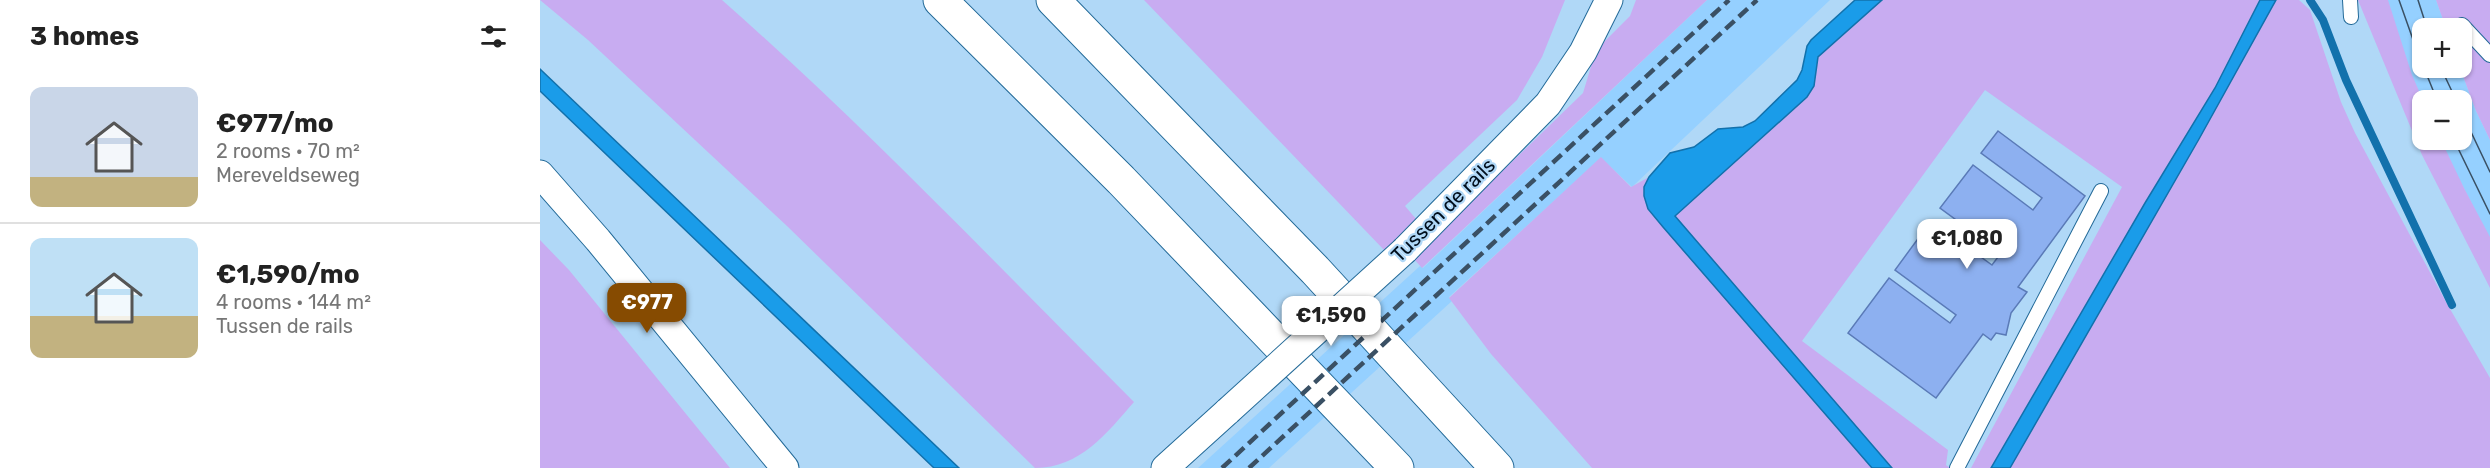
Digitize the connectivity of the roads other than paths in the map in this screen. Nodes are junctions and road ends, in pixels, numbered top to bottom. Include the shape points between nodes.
1 (925, 0) edge
2 (940, 0) edge
3 (1053, 0) edge
4 (1609, 0) edge
5 (2350, 0) edge
6 (2350, 17) dead end
7 (974, 33) junction
8 (2472, 36) edge
9 (2490, 55) edge
10 (540, 174) edge
11 (2101, 191) dead end
12 (785, 468) edge
13 (1166, 468) edge
14 (1397, 468) edge
15 (1497, 468) edge
16 (1957, 468) edge

1 - 7 highway
2 - 7 highway
3 - 15 highway via 1307,261
4 - 13 street, Tussen de rails, bridge via 1583,52 1548,104 1404,250
5 - 6 lane
7 - 14 highway
8 - 9 lane
10 - 12 street
11 - 16 lane

